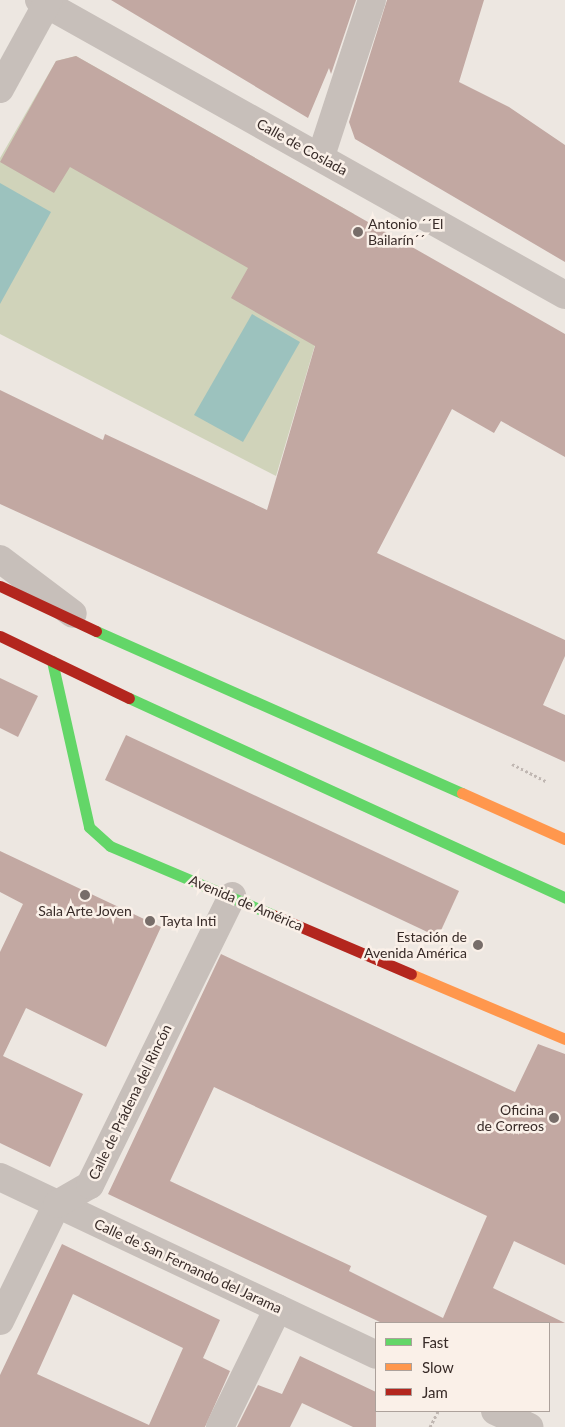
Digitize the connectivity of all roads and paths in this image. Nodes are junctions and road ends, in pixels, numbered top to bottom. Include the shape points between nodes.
1 (372, 0) edge
2 (45, 2) edge
3 (0, 89) edge
4 (321, 156) junction
5 (565, 295) edge
6 (0, 560) edge
7 (0, 586) edge
8 (96, 631) junction
9 (0, 636) edge
10 (52, 661) junction
11 (512, 764) dead end
12 (547, 782) dead end
13 (565, 839) edge
14 (232, 896) junction
15 (565, 898) edge
16 (565, 1039) edge
17 (0, 1177) edge
18 (57, 1204) junction
19 (278, 1308) junction
20 (0, 1321) edge
21 (375, 1355) edge
22 (438, 1412) edge
23 (497, 1412) edge
24 (220, 1427) edge
25 (430, 1427) edge
26 (529, 1427) edge

1 - 4 street
2 - 3 street
2 - 4 street, Calle de Coslada
4 - 5 street, Calle de Coslada
6 - 8 street
7 - 8 main road
8 - 13 main road
9 - 10 main road
10 - 14 main road, Avenida de América via 89,827 110,846
10 - 15 main road
11 - 12 path
14 - 16 main road, Avenida de América
14 - 18 street, Calle de Prádena del Rincón via 90,1185
17 - 18 street, Calle de San Fernando del Jarama
18 - 19 street, Calle de San Fernando del Jarama
18 - 20 street
19 - 21 street, Calle de San Fernando del Jarama
19 - 24 street
22 - 25 path
23 - 26 street

